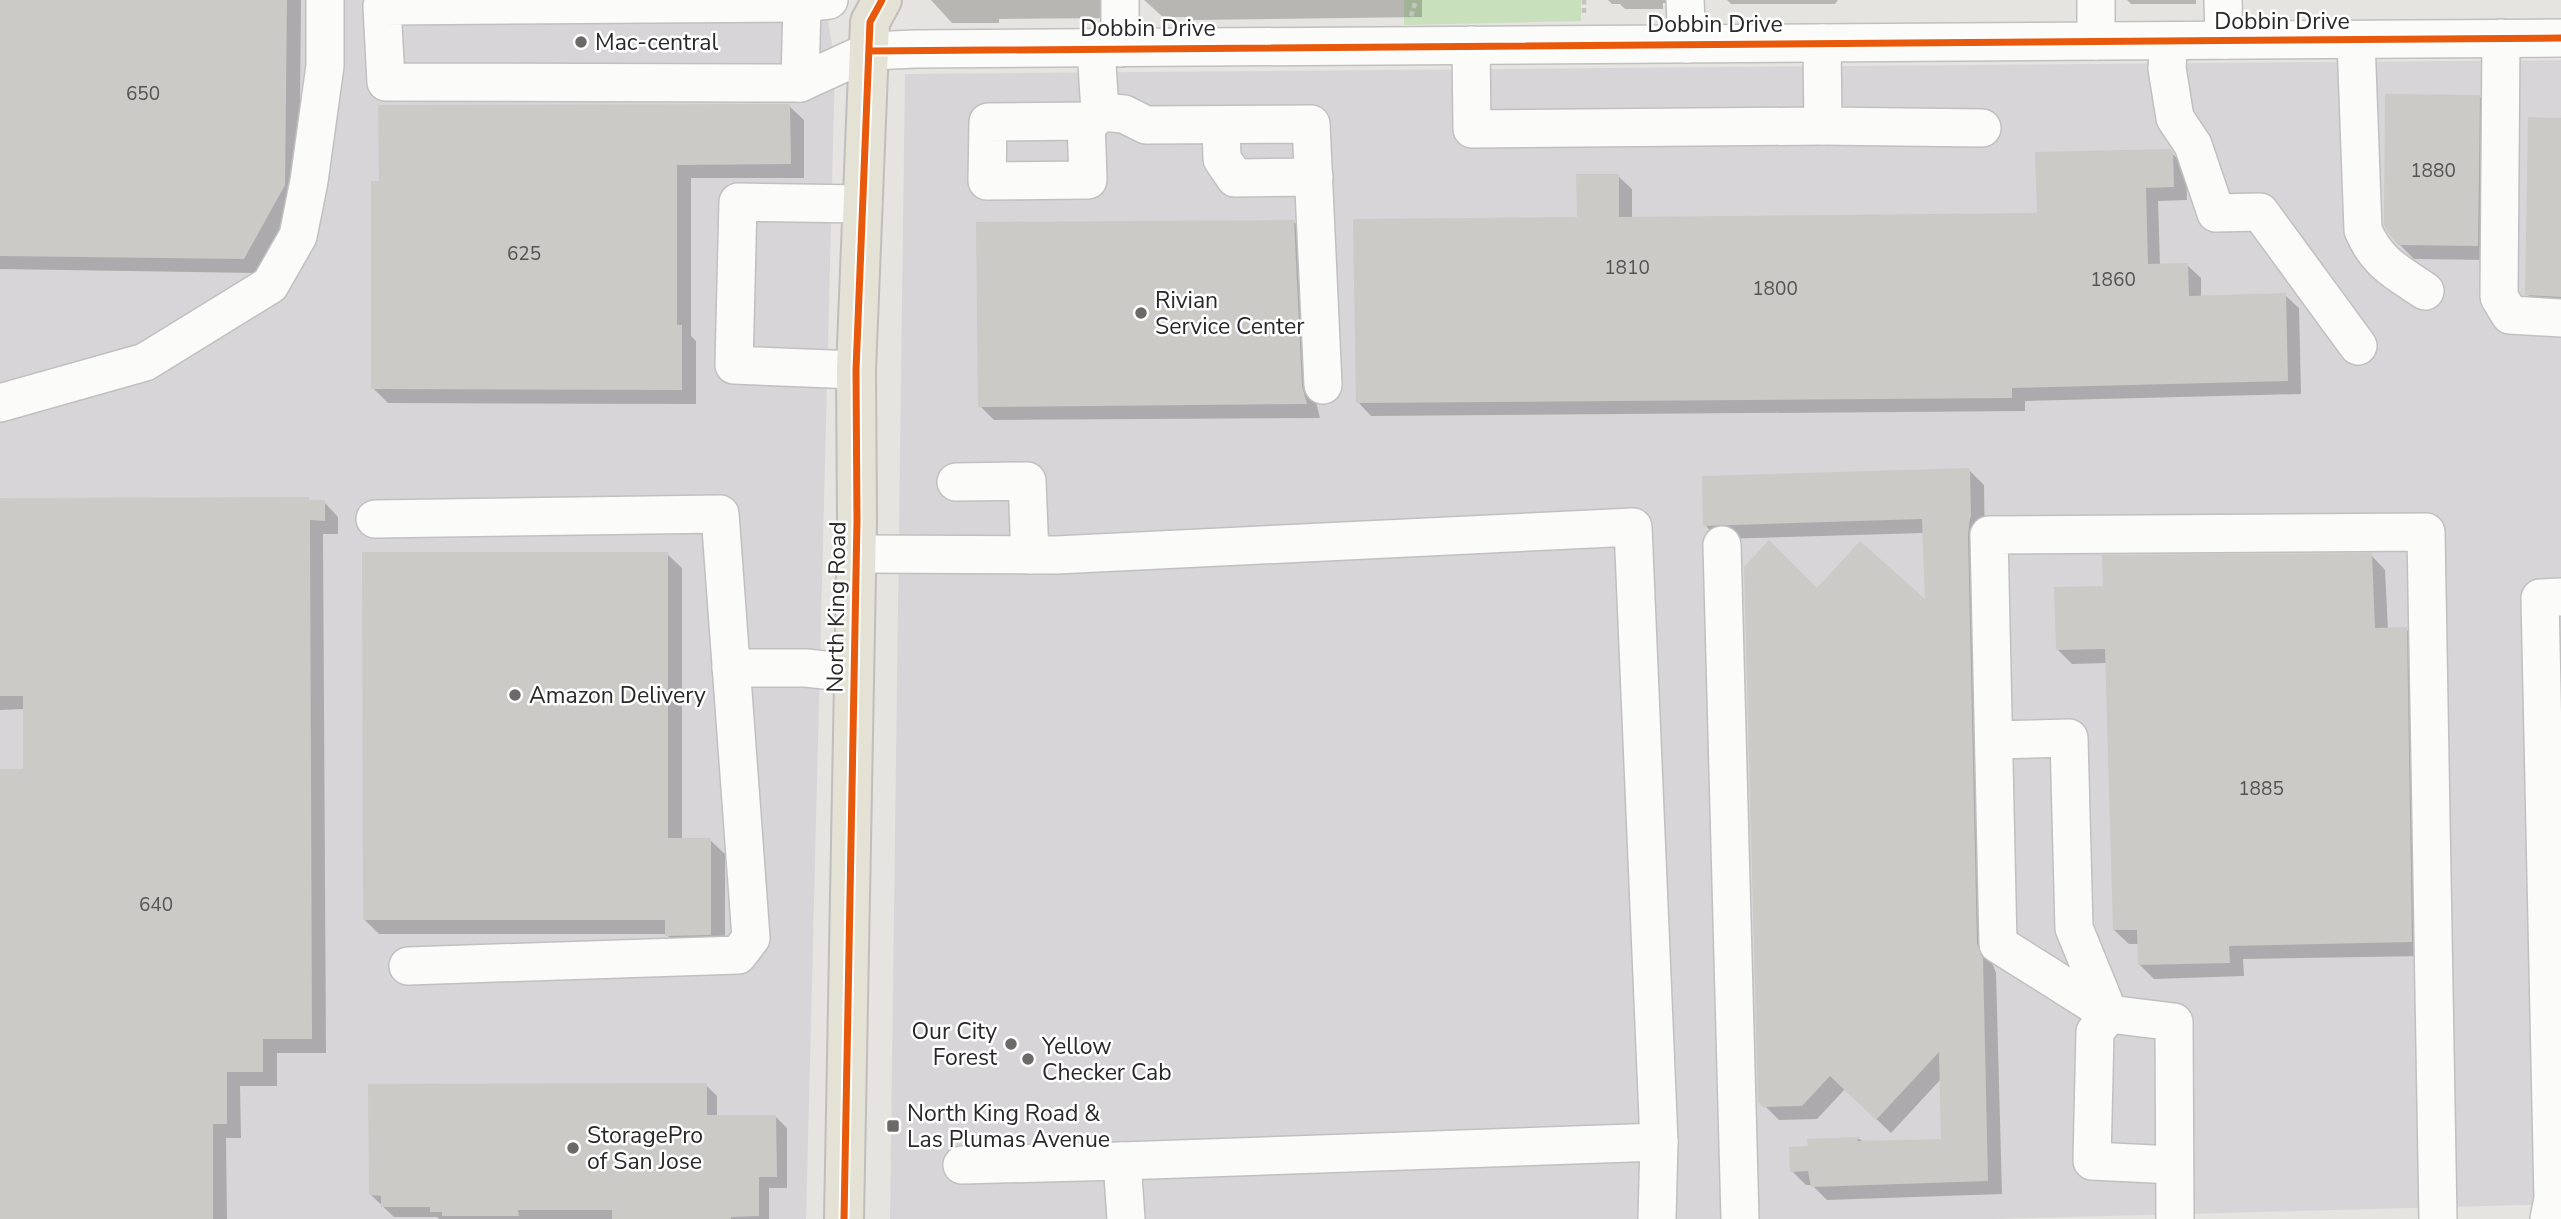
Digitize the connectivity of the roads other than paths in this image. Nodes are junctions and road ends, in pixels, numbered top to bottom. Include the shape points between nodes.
1 (325, 0) edge
2 (1120, 0) edge
3 (1685, 0) edge
4 (2096, 0) edge
5 (2223, 0) edge
6 (815, 2) edge
7 (869, 18) edge
8 (2501, 38) junction
9 (2561, 38) edge
10 (2224, 40) junction
11 (2356, 40) junction
12 (2096, 41) junction
13 (2169, 41) junction
14 (1822, 43) junction
15 (1686, 44) junction
16 (1471, 45) junction
17 (1108, 48) junction
18 (800, 83) junction
19 (1823, 125) junction
20 (1221, 126) junction
21 (1982, 128) dead end
22 (1314, 177) junction
23 (863, 204) junction
24 (2425, 291) dead end
25 (2561, 318) edge
26 (2358, 346) dead end
27 (856, 370) junction
28 (1323, 385) dead end
29 (0, 402) edge
30 (957, 482) dead end
31 (375, 519) dead end
32 (1722, 545) dead end
33 (856, 554) junction
34 (1030, 555) junction
35 (2561, 597) edge
36 (731, 668) junction
37 (853, 673) junction
38 (1994, 740) junction
39 (2555, 953) edge
40 (408, 966) dead end
41 (2109, 1014) junction
42 (2556, 1057) edge
43 (1659, 1142) junction
44 (2174, 1159) junction
45 (1122, 1161) junction
46 (962, 1166) dead end
47 (844, 1219) edge
48 (1126, 1219) edge
49 (1657, 1219) edge
50 (1740, 1219) edge
51 (2175, 1219) edge
52 (2438, 1219) edge
53 (2549, 1219) edge

1 - 29 street via 324,66 309,181 298,236 270,285 145,362
2 - 17 street
3 - 15 street
4 - 12 street
5 - 10 street
6 - 18 street
6 - 18 street via 382,6 386,82
7 - 17 street, Dobbin Drive
7 - 18 street
7 - 23 main road, North King Road
8 - 9 street, Dobbin Drive
8 - 11 street, Dobbin Drive
8 - 25 street via 2499,297 2510,315
10 - 11 street, Dobbin Drive
10 - 13 street, Dobbin Drive
11 - 24 street via 2363,230 2383,263
12 - 13 street, Dobbin Drive
12 - 14 street, Dobbin Drive
13 - 26 street via 2167,68 2175,118 2193,145 2216,213 2260,212
14 - 15 street, Dobbin Drive
14 - 19 street
15 - 16 street, Dobbin Drive
16 - 17 street, Dobbin Drive
16 - 19 street via 1472,129
17 - 20 street via 1093,117 1124,114 1146,125
19 - 21 street
20 - 22 street via 1222,159 1235,178
20 - 22 street via 1311,124
22 - 28 street
23 - 27 main road, North King Road
23 - 27 street via 738,202 734,365
27 - 33 main road, North King Road
30 - 34 street via 1027,481
31 - 36 street via 720,514
32 - 50 street
33 - 34 street
33 - 37 main road, North King Road
34 - 43 street via 1633,527
35 - 39 street via 2540,598
36 - 37 street
36 - 40 street via 751,937 738,955
37 - 47 main road, North King Road
38 - 41 street via 1998,944
38 - 41 street via 2069,738 2074,928
38 - 52 street via 1989,535 2426,532
39 - 42 street
41 - 44 street via 2174,1022
41 - 44 street via 2095,1032 2092,1161
42 - 53 street
43 - 45 street
43 - 49 street
44 - 51 street
45 - 46 street
45 - 48 street

